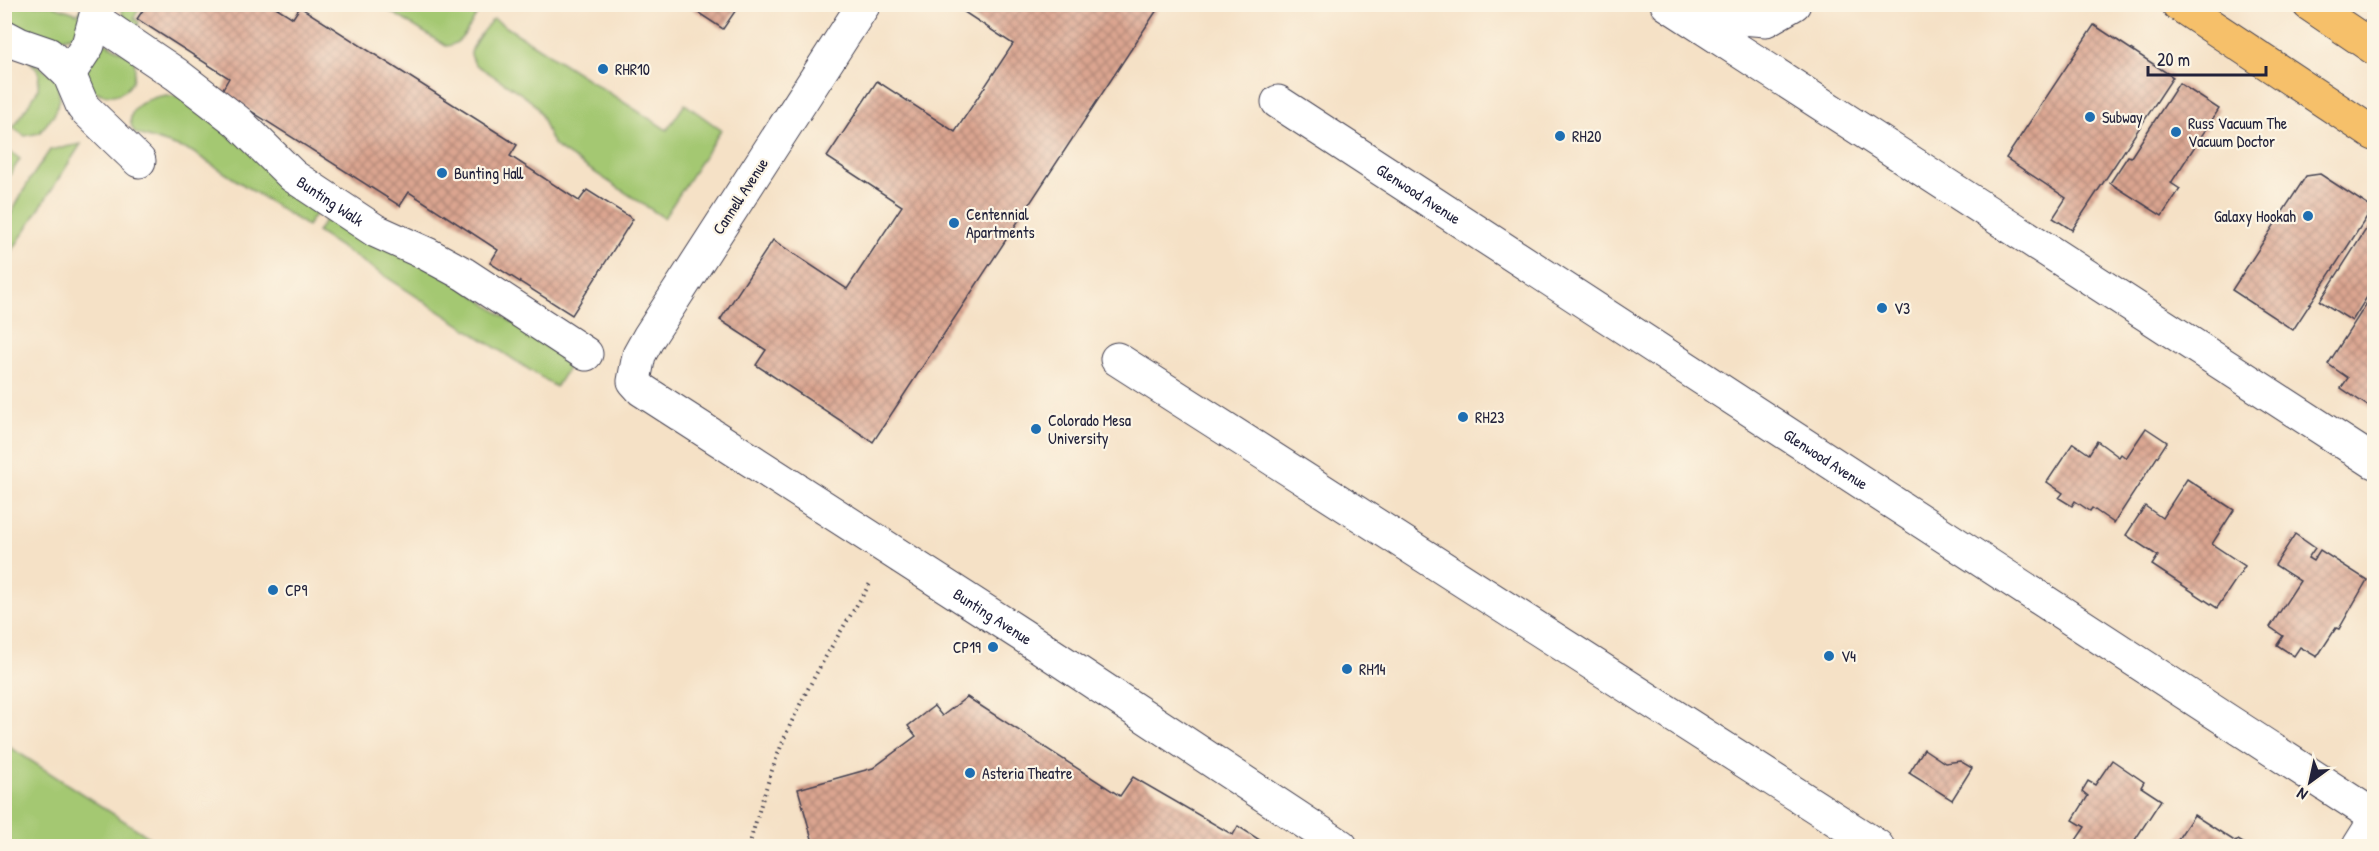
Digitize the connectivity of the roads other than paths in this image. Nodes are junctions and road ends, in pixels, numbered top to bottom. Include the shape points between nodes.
1 (864, 4) edge
2 (1667, 4) edge
3 (1721, 4) edge
4 (1794, 4) edge
5 (2178, 4) edge
6 (2309, 4) edge
7 (98, 12) edge
8 (4, 36) edge
9 (2374, 48) edge
10 (69, 74) junction
11 (1278, 102) dead end
12 (2374, 134) edge
13 (139, 161) dead end
14 (585, 354) dead end
15 (1117, 359) dead end
16 (642, 390) joint
17 (2374, 462) edge
18 (2374, 816) edge
19 (2374, 822) edge
20 (1341, 846) edge
21 (1877, 846) edge
22 (2359, 846) edge

1 - 16 street, Cannell Avenue via 639,355 634,381
2 - 17 street
3 - 4 street via 1741,18 1766,20
5 - 12 main road
6 - 9 main road
7 - 10 street via 88,45
7 - 14 street, Bunting Walk via 237,121 293,176 376,231 464,274
8 - 10 street via 48,54
10 - 13 street via 82,107
11 - 18 street, Glenwood Avenue
15 - 21 street
16 - 20 street, Bunting Avenue
19 - 22 street

